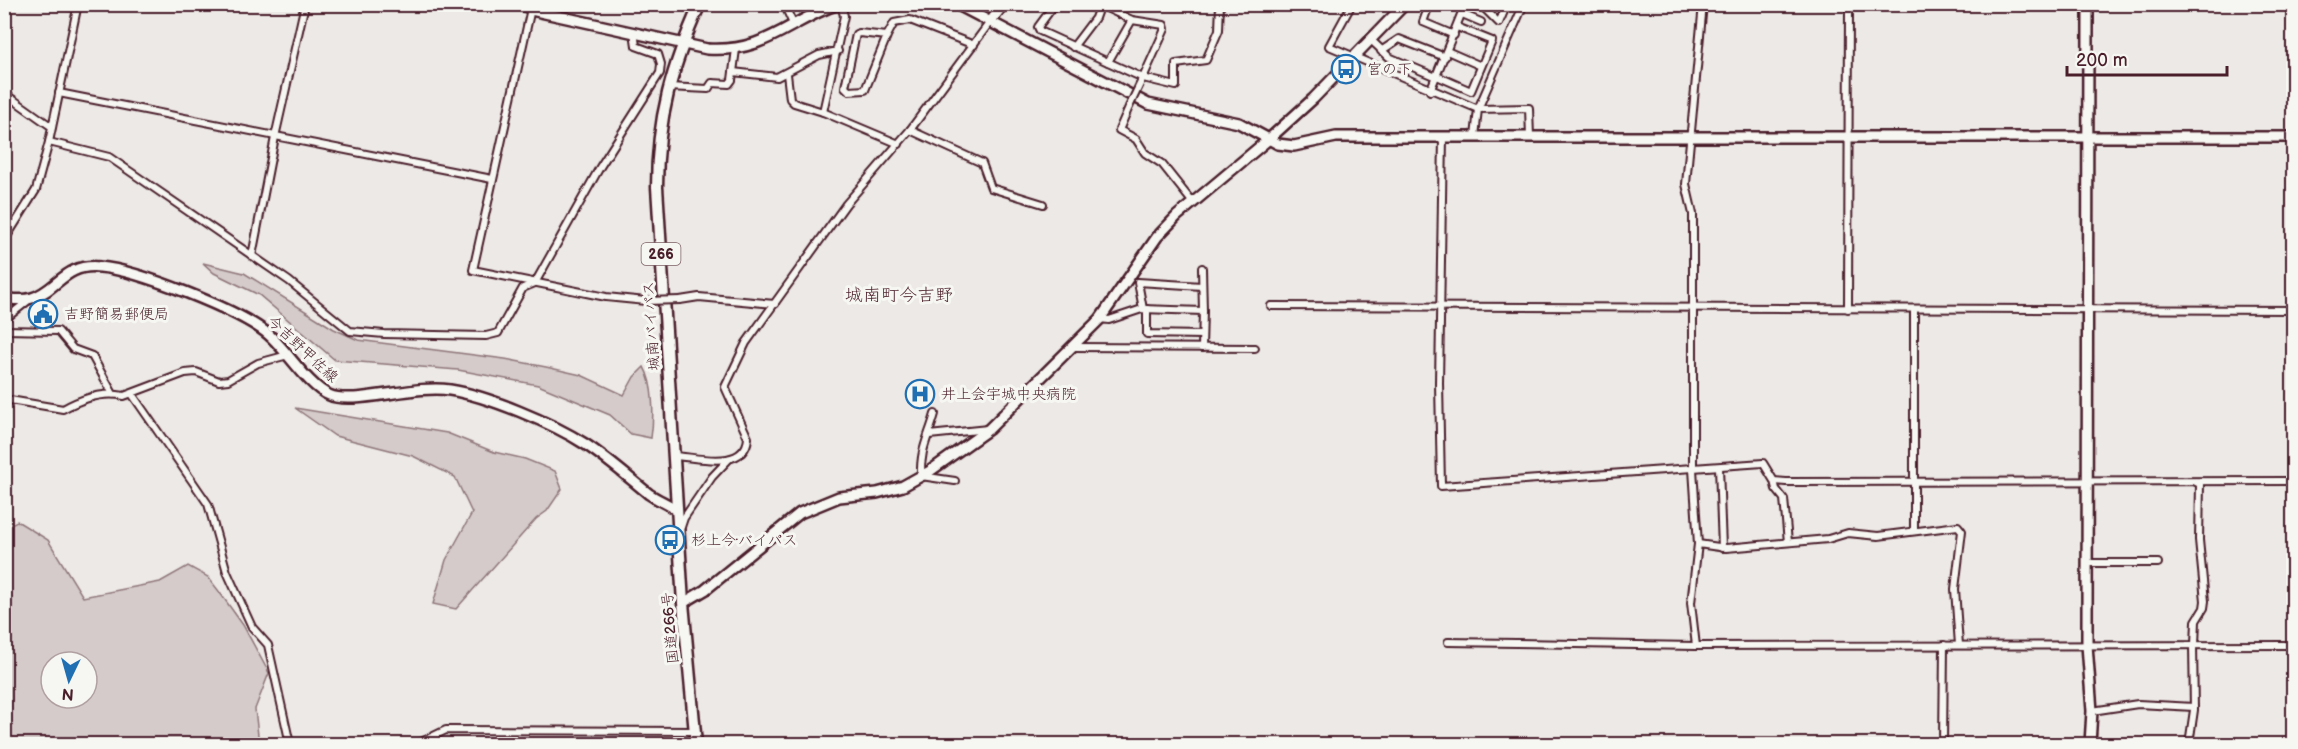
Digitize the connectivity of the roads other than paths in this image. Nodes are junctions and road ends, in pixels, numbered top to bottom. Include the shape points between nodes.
1 (57, 4) edge
2 (305, 4) edge
3 (507, 4) edge
4 (700, 4) edge
5 (784, 4) edge
6 (840, 4) edge
7 (956, 4) edge
8 (1004, 4) edge
9 (1055, 4) edge
10 (1220, 4) edge
11 (1352, 4) edge
12 (1405, 4) edge
13 (1461, 4) edge
14 (1507, 4) edge
15 (1524, 4) edge
16 (1703, 4) edge
17 (1849, 4) edge
18 (2088, 4) edge
19 (1100, 5) edge
20 (1481, 5) edge
21 (77, 7) edge
22 (532, 7) edge
23 (1427, 11) dead end
24 (1462, 14) junction
25 (1132, 20) junction
26 (990, 22) junction
27 (1481, 22) dead end
28 (794, 26) junction
29 (1457, 27) junction
30 (634, 32) junction
31 (1454, 35) junction
32 (887, 36) junction
33 (1371, 40) junction
34 (684, 44) junction
35 (974, 45) junction
36 (1073, 47) junction
37 (736, 49) junction
38 (838, 51) junction
39 (1381, 51) junction
40 (1446, 54) junction
41 (1353, 58) junction
42 (1108, 62) junction
43 (1481, 66) junction
44 (733, 72) junction
45 (787, 74) junction
46 (1436, 77) junction
47 (1141, 81) junction
48 (668, 87) junction
49 (1430, 91) junction
50 (4, 93) edge
51 (59, 93) junction
52 (1478, 109) junction
53 (823, 112) junction
54 (52, 127) junction
55 (910, 130) junction
56 (1691, 136) junction
57 (2088, 136) junction
58 (275, 137) junction
59 (1443, 137) junction
60 (1475, 137) junction
61 (1530, 137) junction
62 (1848, 137) junction
63 (2294, 138) edge
64 (1269, 139) junction
65 (49, 142) junction
66 (899, 144) junction
67 (492, 179) junction
68 (1193, 203) junction
69 (1043, 204) dead end
70 (4, 241) edge
71 (252, 256) junction
72 (1202, 268) dead end
73 (535, 283) junction
74 (1202, 286) junction
75 (32, 298) junction
76 (4, 299) edge
77 (775, 304) junction
78 (1271, 306) dead end
79 (1440, 306) junction
80 (1694, 308) junction
81 (1145, 309) junction
82 (1848, 309) junction
83 (1914, 309) junction
84 (2088, 310) junction
85 (2294, 310) edge
86 (1203, 311) junction
87 (1100, 319) junction
88 (4, 320) edge
89 (4, 330) edge
90 (1202, 335) junction
91 (1069, 347) junction
92 (1202, 348) junction
93 (1255, 348) dead end
94 (288, 355) junction
95 (113, 394) junction
96 (132, 394) junction
97 (4, 399) edge
98 (935, 414) dead end
99 (988, 429) junction
100 (929, 435) junction
101 (674, 456) junction
102 (729, 459) junction
103 (1719, 467) junction
104 (1693, 469) junction
105 (921, 476) junction
106 (955, 481) dead end
107 (1774, 481) junction
108 (2294, 481) edge
109 (1914, 482) junction
110 (2088, 482) junction
111 (2195, 482) junction
112 (677, 510) junction
113 (1914, 531) junction
114 (678, 535) junction
115 (1788, 542) junction
116 (1698, 544) junction
117 (1722, 548) junction
118 (2087, 563) junction
119 (2158, 563) dead end
120 (683, 603) junction
121 (1448, 642) dead end
122 (1944, 645) junction
123 (1959, 645) junction
124 (2087, 645) junction
125 (2194, 645) junction
126 (2294, 645) edge
127 (1696, 646) junction
128 (2194, 706) junction
129 (2092, 711) junction
130 (695, 731) junction
131 (290, 744) edge
132 (417, 744) edge
133 (696, 744) edge
134 (1943, 744) edge
135 (2090, 744) edge
136 (2189, 744) edge

1 - 21 street
2 - 58 street
3 - 22 street
4 - 34 highway, 城南バイパス / 266
5 - 28 street
6 - 28 street
6 - 38 street via 844,16
7 - 26 street
8 - 26 street
9 - 36 street via 1038,27
10 - 47 street via 1219,30 1206,60 1176,64 1176,86
11 - 41 street via 1329,46
12 - 33 street
13 - 24 street
14 - 20 street via 1499,23
15 - 52 street
16 - 56 street
17 - 62 street
18 - 57 street
19 - 25 street
19 - 36 street
21 - 51 street
22 - 30 street
22 - 67 street
23 - 31 street via 1423,22
24 - 27 street
24 - 29 street
25 - 42 street
25 - 47 street via 1164,25 1165,29
26 - 35 street
26 - 64 street via 1132,97 1165,109 1239,123
28 - 37 street via 767,40
29 - 31 street
29 - 43 street via 1492,41
30 - 34 street
30 - 73 street via 636,46 658,54 660,74 600,167
31 - 40 street
32 - 32 street via 856,34 845,87 849,91 866,90
32 - 35 street via 894,22 910,20
33 - 39 street
33 - 41 street
34 - 37 street
34 - 48 highway, 城南バイパス / 266
35 - 55 street
36 - 42 street
37 - 44 street
38 - 45 street via 819,55
38 - 53 street
39 - 40 street via 1399,39
39 - 46 street
40 - 43 street
40 - 46 street
41 - 49 street
41 - 64 street
42 - 47 street
43 - 46 street via 1471,91
44 - 45 street via 766,77
44 - 48 street via 729,84 712,83 708,89
45 - 53 street via 790,99
46 - 49 street
47 - 68 street, bridge via 1119,130 1136,139 1145,153 1162,164
48 - 101 highway, 城南バイパス / 266 via 660,125 657,187
49 - 52 street
50 - 54 street
51 - 54 street
51 - 58 street
52 - 60 street
52 - 61 street via 1529,108
53 - 66 street
54 - 65 street
55 - 66 street
55 - 69 street via 982,163 991,188
56 - 61 street
56 - 62 street
56 - 80 street via 1686,184 1693,214
57 - 62 street
57 - 63 street
57 - 84 street
58 - 67 street
58 - 71 street
59 - 60 street
59 - 64 street via 1336,137 1294,146
59 - 79 street
60 - 61 street
62 - 82 street
64 - 68 street
65 - 70 street via 31,201
65 - 71 street via 109,157
66 - 77 street via 846,204
67 - 73 street via 473,270
68 - 87 street via 1157,237
71 - 73 street via 356,332 486,336 498,333 523,288
72 - 74 street
73 - 77 street, bridge via 646,301 699,297
74 - 81 street via 1138,282
74 - 86 street
75 - 76 street
75 - 88 street
75 - 94 street, 今吉野甲佐線 via 67,273 84,267 102,267 161,284 237,315 269,335
77 - 102 street via 746,343 726,381 727,392 748,438 744,452
78 - 79 street
79 - 80 street
79 - 104 street via 1441,486
80 - 82 street
80 - 104 street
81 - 86 street
81 - 87 street
81 - 90 street via 1147,334
82 - 83 street
83 - 84 street
83 - 109 street
84 - 85 street
84 - 110 street
86 - 90 street
87 - 91 street
89 - 95 street via 58,331 73,349 93,356
90 - 92 street
91 - 92 street
91 - 99 street
92 - 93 street
94 - 96 street via 258,363 228,380 185,373
94 - 112 street, 今吉野甲佐線 via 320,389 339,398 437,388 535,417 585,444 649,494
95 - 96 street
95 - 97 street via 81,399 63,409
96 - 131 street via 208,504 227,572 252,627 268,645
98 - 100 street
99 - 100 street
99 - 105 street
100 - 105 street via 920,454
101 - 102 street
101 - 112 highway, 城南バイパス / 266
102 - 114 street via 684,518
103 - 104 street
103 - 107 street via 1763,463
103 - 117 street
104 - 116 street
105 - 106 street
105 - 120 street via 903,486 839,497 800,513 705,590
107 - 109 street
107 - 115 street via 1784,499
108 - 111 street
109 - 110 street
109 - 113 street
110 - 111 street
110 - 118 street
111 - 125 street via 2200,484 2199,540 2205,601 2196,621
112 - 114 highway, 国道266号 / 266
113 - 115 street via 1878,536 1848,533
113 - 123 street via 1960,527 1955,589
114 - 120 highway, 国道266号 / 266
115 - 117 street
116 - 117 street
116 - 127 street via 1691,603
118 - 119 street
118 - 124 street
120 - 130 highway, 国道266号 / 266
121 - 127 street
122 - 123 street
122 - 127 street
122 - 134 street
123 - 124 street
124 - 125 street
124 - 129 street
125 - 126 street
125 - 128 street
128 - 129 street via 2138,704
128 - 136 street
129 - 135 street
130 - 132 street via 446,730
130 - 133 highway, 国道266号 / 266

